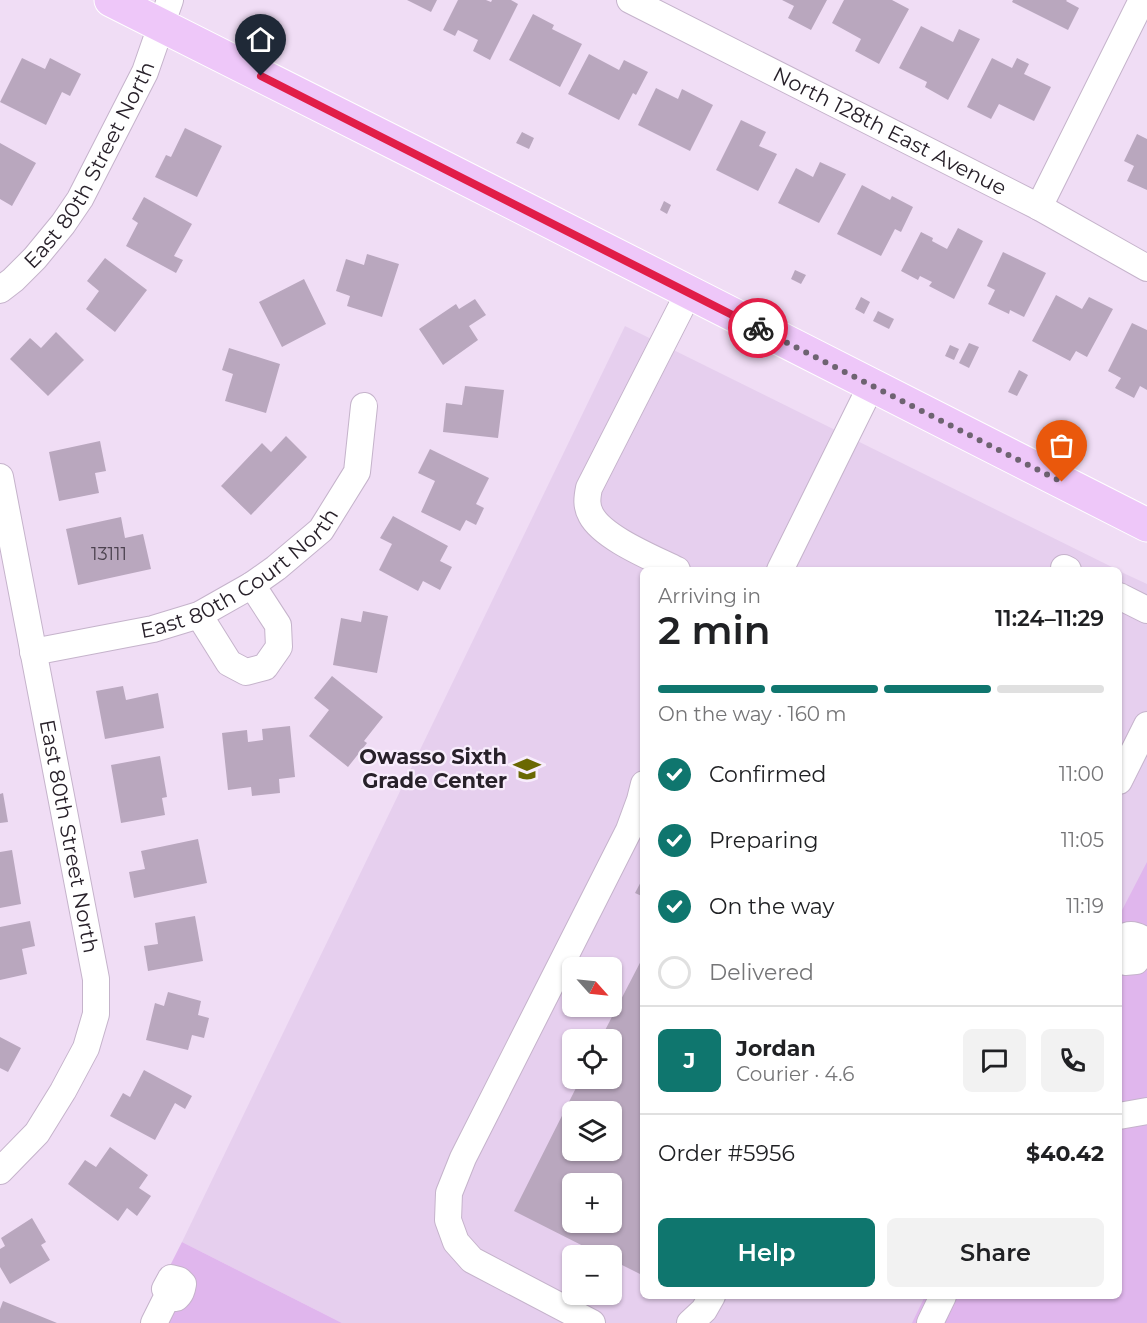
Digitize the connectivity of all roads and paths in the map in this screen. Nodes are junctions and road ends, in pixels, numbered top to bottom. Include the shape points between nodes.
1 (111, 0) edge
2 (630, 0) edge
3 (1142, 0) edge
4 (166, 13) edge
5 (1039, 207) junction
6 (1147, 268) edge
7 (0, 290) edge
8 (689, 292) junction
9 (871, 386) junction
10 (364, 406) dead end
11 (0, 477) edge
12 (1147, 525) edge
13 (671, 567) edge
14 (781, 567) edge
15 (252, 585) junction
16 (1122, 598) edge
17 (1147, 610) edge
18 (199, 615) junction
19 (33, 652) junction
20 (1147, 725) edge
21 (1122, 775) edge
22 (640, 800) edge
23 (1122, 939) edge
24 (1146, 948) edge
25 (1122, 960) edge
26 (1147, 1111) edge
27 (1122, 1115) edge
28 (0, 1171) edge
29 (168, 1295) dead end
30 (710, 1299) edge
31 (942, 1299) edge
32 (154, 1323) edge
33 (592, 1323) edge
34 (690, 1323) edge
35 (930, 1323) edge

1 - 4 main road
2 - 5 street, North 128th East Avenue
3 - 5 street
4 - 7 street, East 80th Street North via 141,81 80,199 35,258
4 - 8 main road
5 - 6 street, North 128th East Avenue
8 - 9 main road
8 - 13 street via 589,488 586,503 591,516 605,531
9 - 12 main road
9 - 14 street
10 - 15 street, East 80th Court North via 357,472 321,530
11 - 19 street, East 80th Street North
15 - 18 street, East 80th Court North
15 - 18 street via 278,625 279,647 265,667 246,672 229,663
16 - 17 street
18 - 19 street, East 80th Court North via 153,629
19 - 28 street, East 80th Street North via 96,979 96,1014 86,1048 63,1091 37,1133
20 - 21 street
22 - 33 street via 449,1192 448,1220 456,1242 472,1260
23 - 24 street via 1132,935 1141,938
24 - 25 street via 1136,961
26 - 27 street
29 - 32 street
30 - 34 street
31 - 35 street

